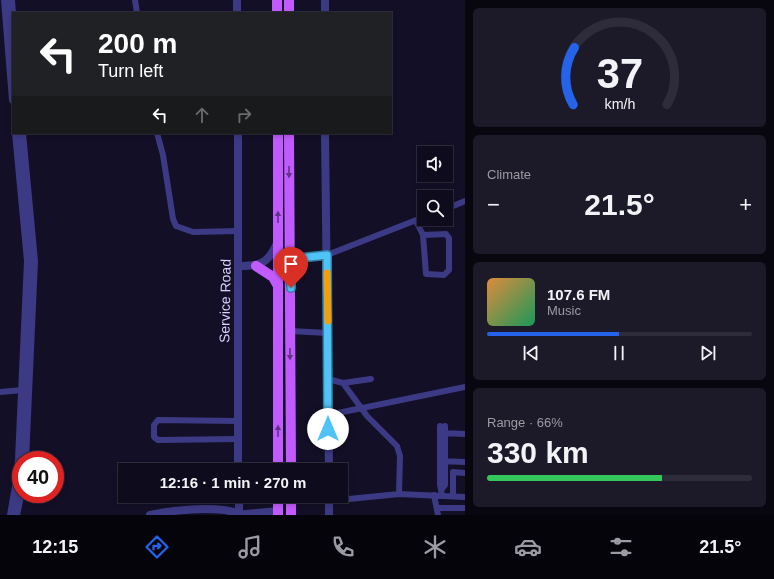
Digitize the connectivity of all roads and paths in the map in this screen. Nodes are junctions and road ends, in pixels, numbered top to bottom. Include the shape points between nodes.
1 (5, 0) edge
2 (11, 0) edge
3 (135, 0) edge
4 (237, 0) edge
5 (276, 0) edge
6 (289, 0) edge
7 (325, 0) edge
8 (137, 12) edge
9 (237, 12) edge
10 (277, 12) edge
11 (289, 12) edge
12 (325, 12) edge
13 (12, 14) edge
14 (12, 88) edge
15 (16, 134) edge
16 (22, 134) edge
17 (157, 134) edge
18 (238, 134) edge
19 (278, 134) edge
20 (289, 134) edge
21 (325, 134) edge
22 (465, 201) edge
23 (453, 206) edge
24 (416, 220) joint
25 (239, 232) junction
26 (423, 235) junction
27 (278, 242) junction
28 (327, 255) junction
29 (291, 259) junction
30 (239, 266) junction
31 (256, 266) junction
32 (278, 286) junction
33 (290, 331) junction
34 (328, 333) junction
35 (328, 379) junction
36 (371, 379) dead end
37 (342, 383) junction
38 (465, 387) edge
39 (23, 390) junction
40 (0, 392) edge
41 (361, 408) junction
42 (328, 415) junction
43 (238, 421) junction
44 (465, 434) edge
45 (238, 439) junction
46 (25, 451) edge
47 (442, 461) junction
48 (465, 462) edge
49 (238, 463) edge
50 (278, 463) edge
51 (291, 463) edge
52 (329, 463) edge
53 (465, 473) edge
54 (442, 492) junction
55 (399, 494) junction
56 (434, 495) junction
57 (453, 496) junction
58 (348, 497) edge
59 (465, 497) edge
60 (19, 503) edge
61 (238, 503) edge
62 (291, 503) edge
63 (329, 503) edge
64 (465, 508) edge
65 (438, 512) edge
66 (278, 513) edge
67 (11, 515) edge
68 (16, 515) edge
69 (150, 515) edge
70 (237, 515) edge
71 (291, 515) edge
72 (329, 515) edge

1 - 14 street
2 - 13 street
3 - 8 street
4 - 9 street
5 - 10 main road
6 - 11 main road
7 - 12 street
15 - 39 street via 28,261
16 - 46 street via 34,261
17 - 25 street via 176,226 193,232
18 - 25 street, Service Road
27 -> 19 main road
20 -> 29 main road
21 - 28 street
22 - 23 street
24 - 26 street
24 - 28 street
25 - 30 street, Service Road
26 - 26 street via 426,274 444,275 449,270 449,238 446,234
27 - 31 street via 268,259
27 - 32 main road
28 - 29 street
28 - 34 street
29 - 33 main road
30 - 31 street
30 - 43 street, Service Road
31 - 32 main road via 273,277
50 -> 32 main road
33 - 34 street
33 -> 51 main road
34 - 35 street
35 - 37 street
35 - 42 street
36 - 37 street
37 - 41 street
38 - 41 street
39 - 40 street
39 - 67 street via 17,481
41 - 42 street
41 - 55 street via 397,446 400,456
42 - 52 street
43 - 45 street, Service Road
43 - 45 street via 158,420 154,425 154,437 158,440
44 - 47 street via 442,430
45 - 49 street, Service Road
47 - 48 street
47 - 54 street via 445,485
53 - 57 street via 453,472
54 - 56 street
54 - 57 street
55 - 56 street
55 - 58 street
56 - 65 street
57 - 59 street
60 - 68 street
61 - 70 street
62 - 71 main road
63 - 72 street
64 - 65 street
66 - 70 street
69 - 70 street via 183,510 229,510

